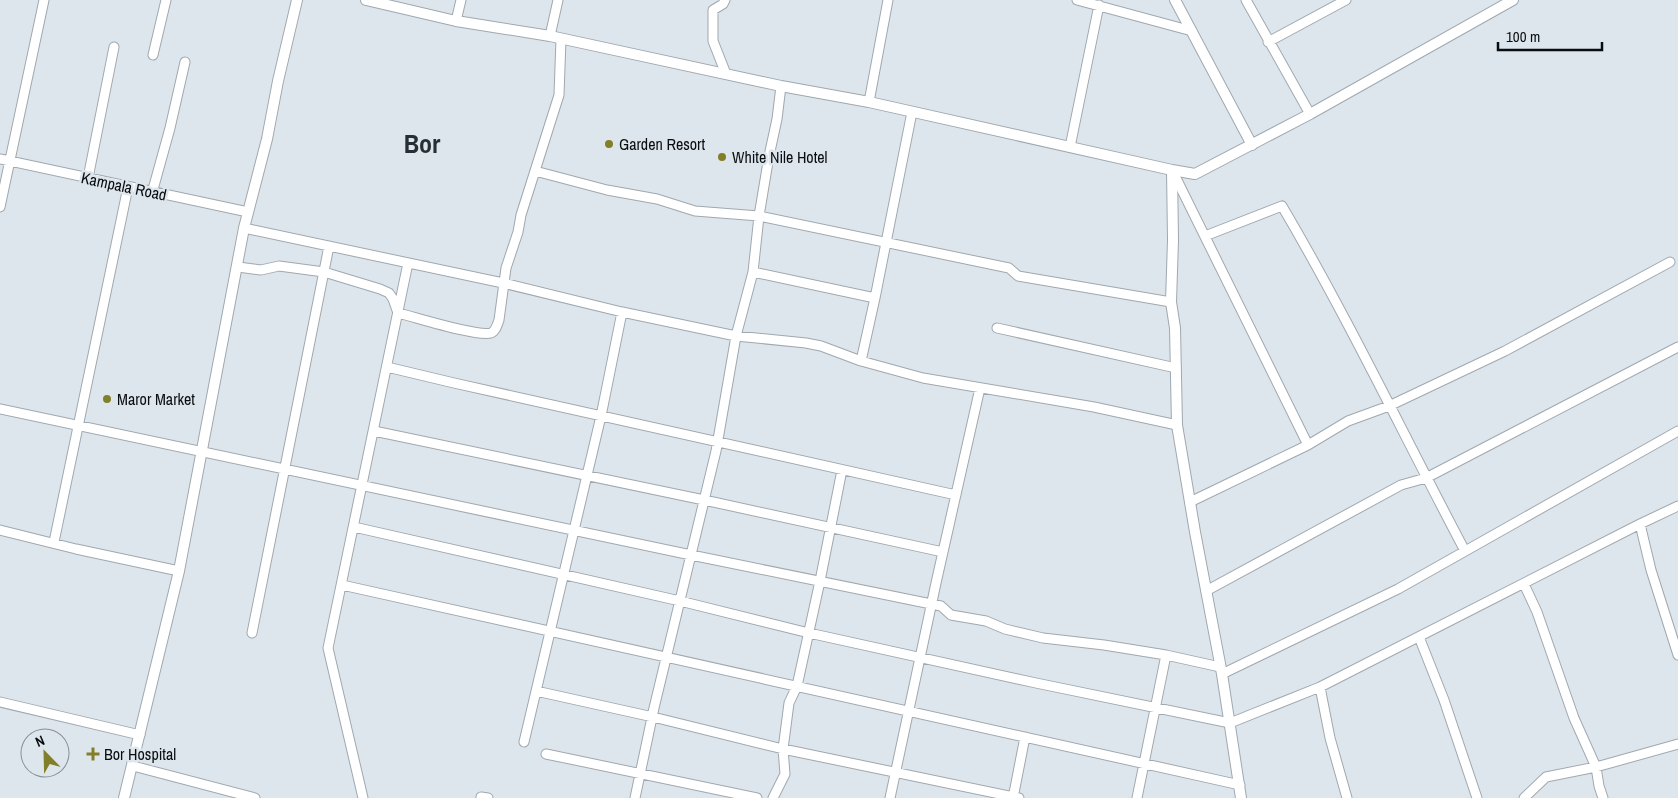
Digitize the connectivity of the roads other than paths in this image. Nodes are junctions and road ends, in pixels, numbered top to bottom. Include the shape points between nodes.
1 (44, 0) edge
2 (166, 0) edge
3 (297, 0) edge
4 (461, 0) edge
5 (558, 0) edge
6 (725, 0) edge
7 (888, 0) edge
8 (1076, 0) edge
9 (1175, 0) edge
10 (1246, 0) edge
11 (1346, 0) edge
12 (1513, 0) edge
13 (373, 1) edge
14 (1098, 5) junction
15 (456, 21) junction
16 (1192, 31) junction
17 (555, 37) junction
18 (1268, 42) junction
19 (114, 47) dead end
20 (153, 55) dead end
21 (185, 62) dead end
22 (726, 74) junction
23 (781, 86) junction
24 (869, 102) junction
25 (912, 112) junction
26 (1310, 114) junction
27 (1252, 145) junction
28 (1070, 148) junction
29 (0, 159) edge
30 (11, 162) junction
31 (1172, 170) junction
32 (535, 171) junction
33 (88, 178) junction
34 (128, 187) junction
35 (152, 193) junction
36 (0, 207) edge
37 (248, 212) junction
38 (759, 216) junction
39 (244, 228) junction
40 (1206, 236) junction
41 (886, 242) junction
42 (330, 246) junction
43 (1670, 262) dead end
44 (408, 263) junction
45 (238, 267) junction
46 (324, 272) junction
47 (754, 272) junction
48 (503, 283) junction
49 (876, 298) junction
50 (1171, 302) junction
51 (398, 312) junction
52 (622, 312) junction
53 (996, 328) dead end
54 (736, 336) junction
55 (1678, 347) edge
56 (861, 361) junction
57 (387, 367) junction
58 (1176, 368) junction
59 (980, 388) junction
60 (1389, 406) junction
61 (0, 409) edge
62 (601, 416) junction
63 (79, 425) junction
64 (1177, 425) junction
65 (374, 431) junction
66 (1678, 431) edge
67 (718, 441) junction
68 (1308, 445) junction
69 (201, 451) junction
70 (285, 468) junction
71 (842, 470) junction
72 (587, 475) junction
73 (1426, 478) junction
74 (363, 485) junction
75 (956, 495) junction
76 (704, 500) junction
77 (1190, 502) junction
78 (1678, 506) edge
79 (1640, 524) junction
80 (354, 526) junction
81 (831, 527) junction
82 (0, 530) edge
83 (574, 530) junction
84 (54, 542) junction
85 (1465, 551) junction
86 (943, 552) junction
87 (691, 555) junction
88 (179, 571) junction
89 (564, 575) junction
90 (820, 581) junction
91 (1524, 584) junction
92 (342, 585) junction
93 (1206, 591) junction
94 (680, 601) junction
95 (931, 604) junction
96 (550, 630) junction
97 (252, 632) dead end
98 (808, 633) junction
99 (1419, 637) junction
100 (1166, 655) junction
101 (1678, 655) edge
102 (667, 656) junction
103 (920, 658) junction
104 (1221, 670) junction
105 (797, 686) junction
106 (1320, 687) junction
107 (536, 691) junction
108 (0, 702) edge
109 (1155, 708) junction
110 (909, 711) junction
111 (653, 717) junction
112 (1230, 723) junction
113 (140, 735) junction
114 (1025, 737) junction
115 (524, 742) dead end
116 (1678, 744) edge
117 (783, 749) junction
118 (546, 754) dead end
119 (1145, 764) junction
120 (133, 766) junction
121 (1596, 767) junction
122 (640, 772) junction
123 (896, 772) junction
124 (1240, 785) junction
125 (124, 798) edge
126 (255, 798) edge
127 (363, 798) edge
128 (481, 798) edge
129 (488, 798) edge
130 (635, 798) edge
131 (757, 798) edge
132 (773, 798) edge
133 (890, 798) edge
134 (1015, 798) edge
135 (1137, 798) edge
136 (1241, 798) edge
137 (1347, 798) edge
138 (1477, 798) edge
139 (1524, 798) edge
140 (1604, 798) edge

1 - 30 street
2 - 20 street
3 - 37 street
4 - 15 street
5 - 17 street
6 - 22 street via 713,10 713,41
7 - 24 street
8 - 14 street
9 - 16 street
10 - 18 street
11 - 18 street
12 - 26 street
13 - 15 street
14 - 16 street
14 - 28 street
15 - 17 street
16 - 27 street
17 - 22 street
17 - 32 street via 559,95
18 - 26 street
19 - 33 street
21 - 35 street
22 - 23 street
23 - 24 street
23 - 38 street
24 - 25 street
25 - 28 street
25 - 41 street
26 - 27 street
27 - 31 street via 1195,174
28 - 31 street
29 - 30 street, Kampala Road
30 - 33 street, Kampala Road
30 - 36 street
31 - 40 street
31 - 50 street
32 - 38 street via 695,211
32 - 48 street
33 - 34 street, Kampala Road
34 - 35 street, Kampala Road
34 - 63 street
35 - 37 street, Kampala Road
37 - 39 street
38 - 41 street
38 - 47 street
39 - 42 street
39 - 45 street
40 - 60 street via 1282,206 1319,269
40 - 68 street
41 - 49 street
41 - 50 street via 1009,268 1018,276
42 - 44 street
42 - 46 street
43 - 60 street via 1505,351
44 - 48 street
44 - 51 street
45 - 46 street via 260,270 279,266
45 - 69 street
46 - 51 street via 380,289 394,299
46 - 70 street
47 - 49 street
47 - 54 street
48 - 51 street via 499,320 491,333 453,328
48 - 52 street
49 - 56 street
50 - 58 street
51 - 57 street
52 - 54 street
52 - 62 street
53 - 58 street
54 - 56 street via 806,343
54 - 67 street
55 - 73 street
56 - 59 street via 923,378
57 - 62 street
57 - 65 street
58 - 64 street
59 - 64 street
59 - 75 street
60 - 68 street via 1348,420
60 - 73 street
61 - 63 street
62 - 67 street
62 - 72 street
63 - 69 street
63 - 84 street
64 - 77 street
65 - 72 street
65 - 74 street
66 - 85 street
67 - 71 street
67 - 76 street
68 - 77 street
69 - 70 street
69 - 88 street
70 - 74 street
70 - 97 street
71 - 75 street
71 - 81 street
72 - 76 street
72 - 83 street
73 - 85 street
73 - 93 street via 1401,485
74 - 80 street
74 - 83 street
75 - 86 street
76 - 81 street
76 - 87 street
77 - 93 street
78 - 79 street
79 - 91 street
79 - 101 street
80 - 89 street
80 - 92 street
81 - 86 street
81 - 90 street
82 - 84 street
83 - 87 street
83 - 89 street
84 - 88 street
85 - 104 street via 1398,589
86 - 95 street
87 - 90 street
87 - 94 street
88 - 113 street
89 - 94 street
89 - 96 street
90 - 95 street
90 - 98 street
91 - 99 street
91 - 121 street via 1574,718
92 - 96 street
92 - 127 street via 328,648
93 - 104 street
94 - 98 street
94 - 102 street
95 - 100 street via 941,606 951,615 986,621 1043,638
95 - 103 street
96 - 102 street
96 - 107 street
98 - 103 street
98 - 105 street
99 - 106 street
99 - 138 street
100 - 104 street
100 - 109 street
102 - 105 street
102 - 111 street
103 - 109 street
103 - 110 street
104 - 112 street
105 - 110 street
105 - 117 street via 789,703
106 - 112 street
106 - 137 street
107 - 111 street
107 - 115 street
108 - 113 street
109 - 112 street
109 - 119 street
110 - 114 street
110 - 123 street
111 - 117 street
111 - 122 street
112 - 124 street
113 - 120 street
114 - 119 street
114 - 134 street
116 - 121 street
117 - 123 street
117 - 132 street via 785,774
118 - 122 street
119 - 124 street
119 - 135 street
120 - 125 street
120 - 126 street
121 - 139 street via 1546,777
121 - 140 street via 1598,786
122 - 130 street
122 - 131 street
123 - 133 street
123 - 134 street
124 - 136 street
128 - 129 street

